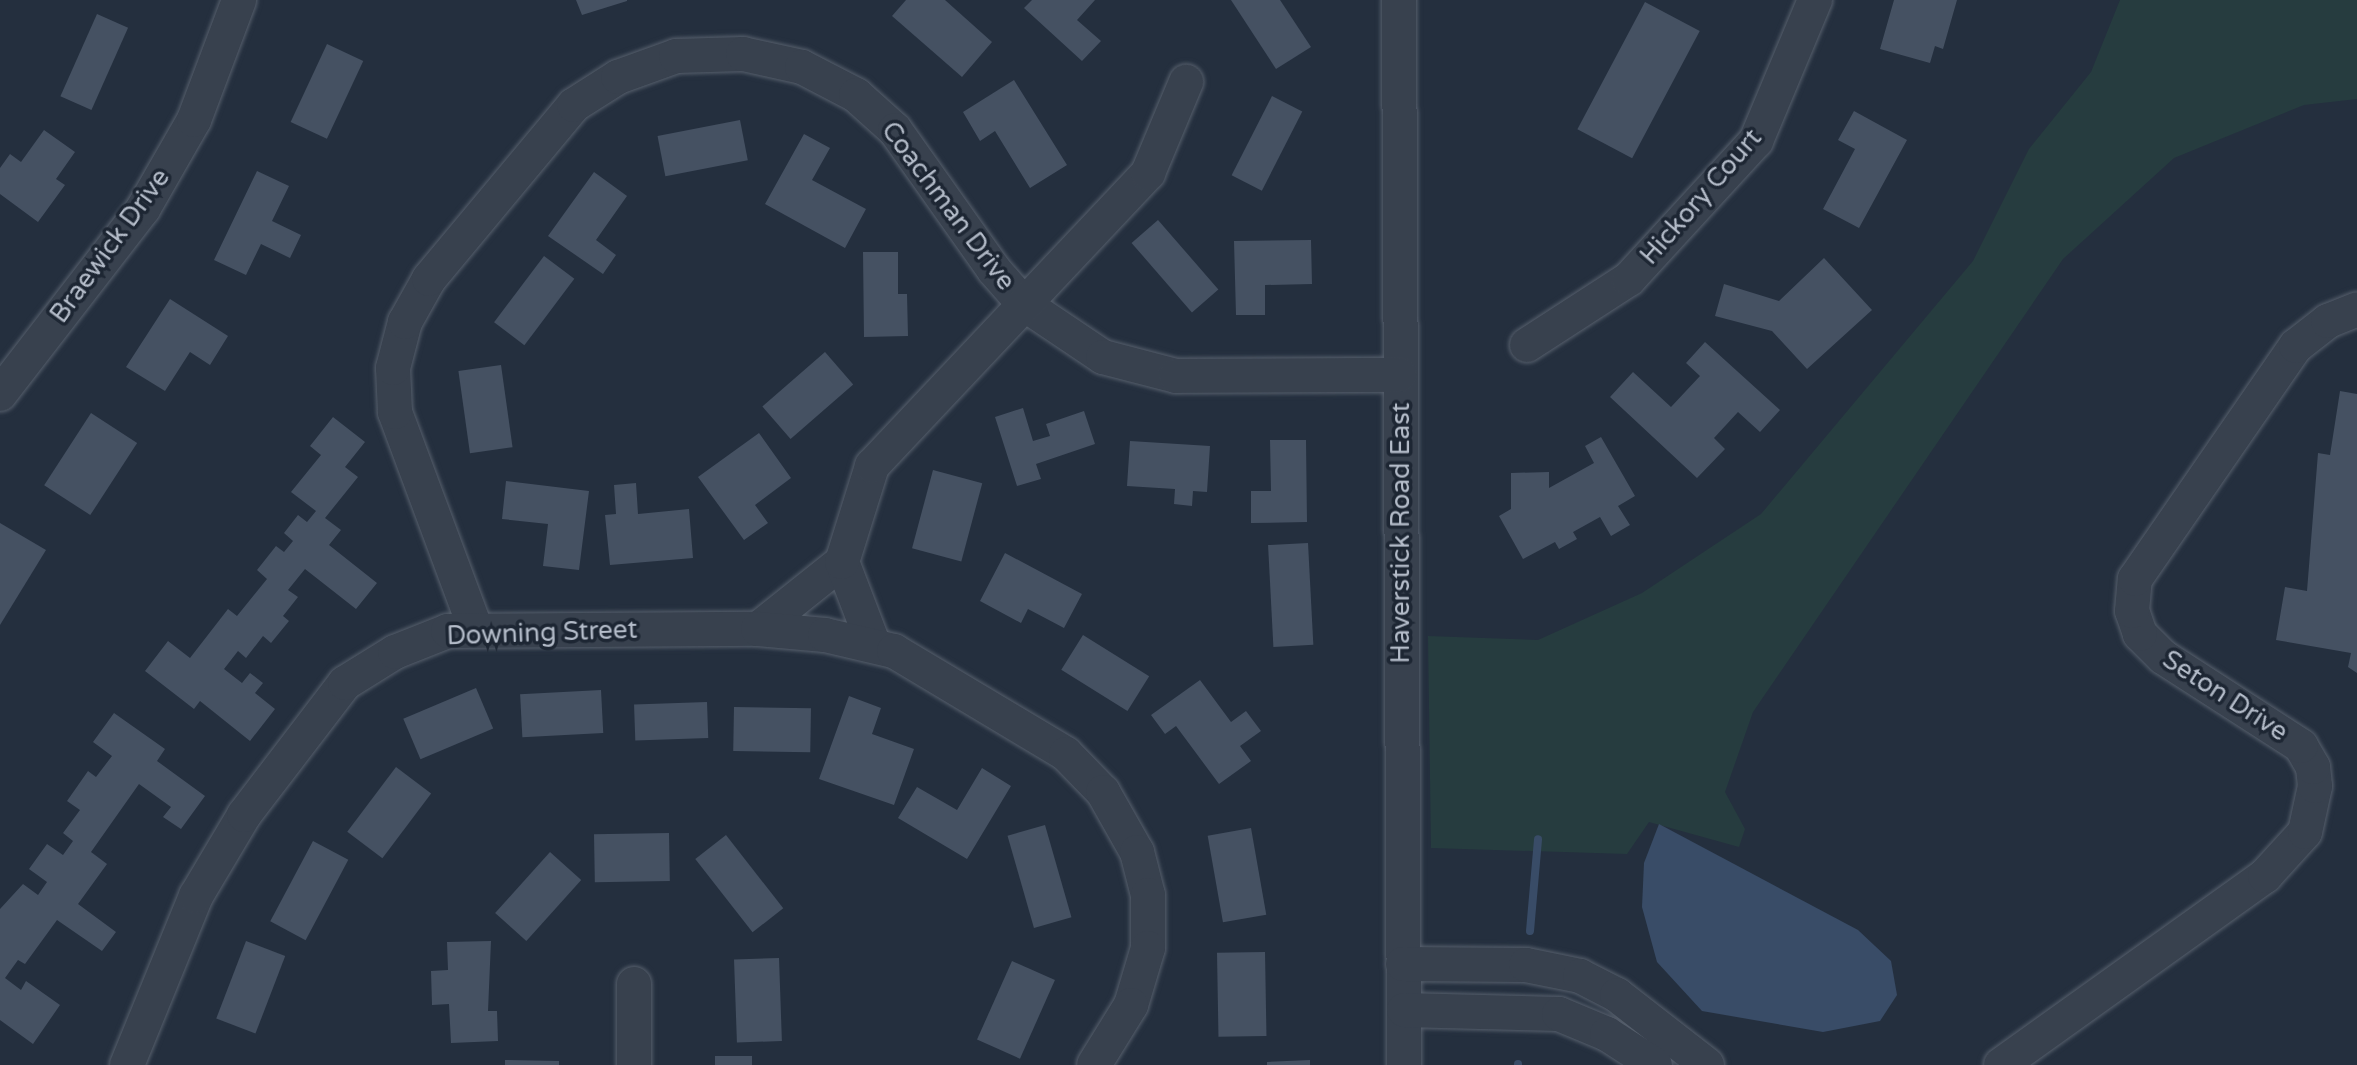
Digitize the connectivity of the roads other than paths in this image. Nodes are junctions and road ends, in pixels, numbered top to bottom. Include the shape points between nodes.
1 (239, 0) edge
2 (1399, 0) edge
3 (1815, 0) edge
4 (1186, 82) dead end
5 (1024, 304) junction
6 (2357, 309) edge
7 (1527, 345) dead end
8 (1400, 375) junction
9 (0, 394) edge
10 (842, 562) junction
11 (758, 629) junction
12 (476, 630) junction
13 (873, 643) junction
14 (1403, 964) junction
15 (634, 984) dead end
16 (1404, 1010) junction
17 (127, 1065) edge
18 (634, 1065) edge
19 (1094, 1065) edge
20 (1404, 1065) edge
21 (1655, 1065) edge
22 (1707, 1065) edge
23 (2001, 1065) edge

1 - 9 street, Braewick Drive via 194,120 143,209
2 - 8 street, Haverstick Road East
3 - 7 street, Hickory Court via 1756,141 1629,279
4 - 5 street via 1148,173
5 - 8 street, Coachman Drive via 1084,347 1134,368 1176,376
5 - 10 street via 872,466
5 - 12 street, Coachman Drive via 895,130 856,95 802,67 743,54 676,56 591,93 547,132 429,279 405,322 393,368 399,425
6 - 23 street, Seton Drive via 2328,321 2296,346 2135,579 2132,611 2147,642 2301,746 2313,767 2315,786 2305,832 2265,876
8 - 14 street, Haverstick Road East
10 - 11 street
10 - 13 street
11 - 12 street, Downing Street
11 - 13 street, Downing Street
12 - 17 street, Downing Street via 448,631 395,652 345,683 297,739 196,896
13 - 19 street, Downing Street via 928,669 1066,754 1103,792 1137,852 1148,895 1148,948 1131,1005
14 - 16 street, Haverstick Road East
14 - 22 street via 1526,965 1580,976 1617,995
15 - 18 street
16 - 20 street, Haverstick Road East
16 - 21 street via 1559,1014 1607,1034

